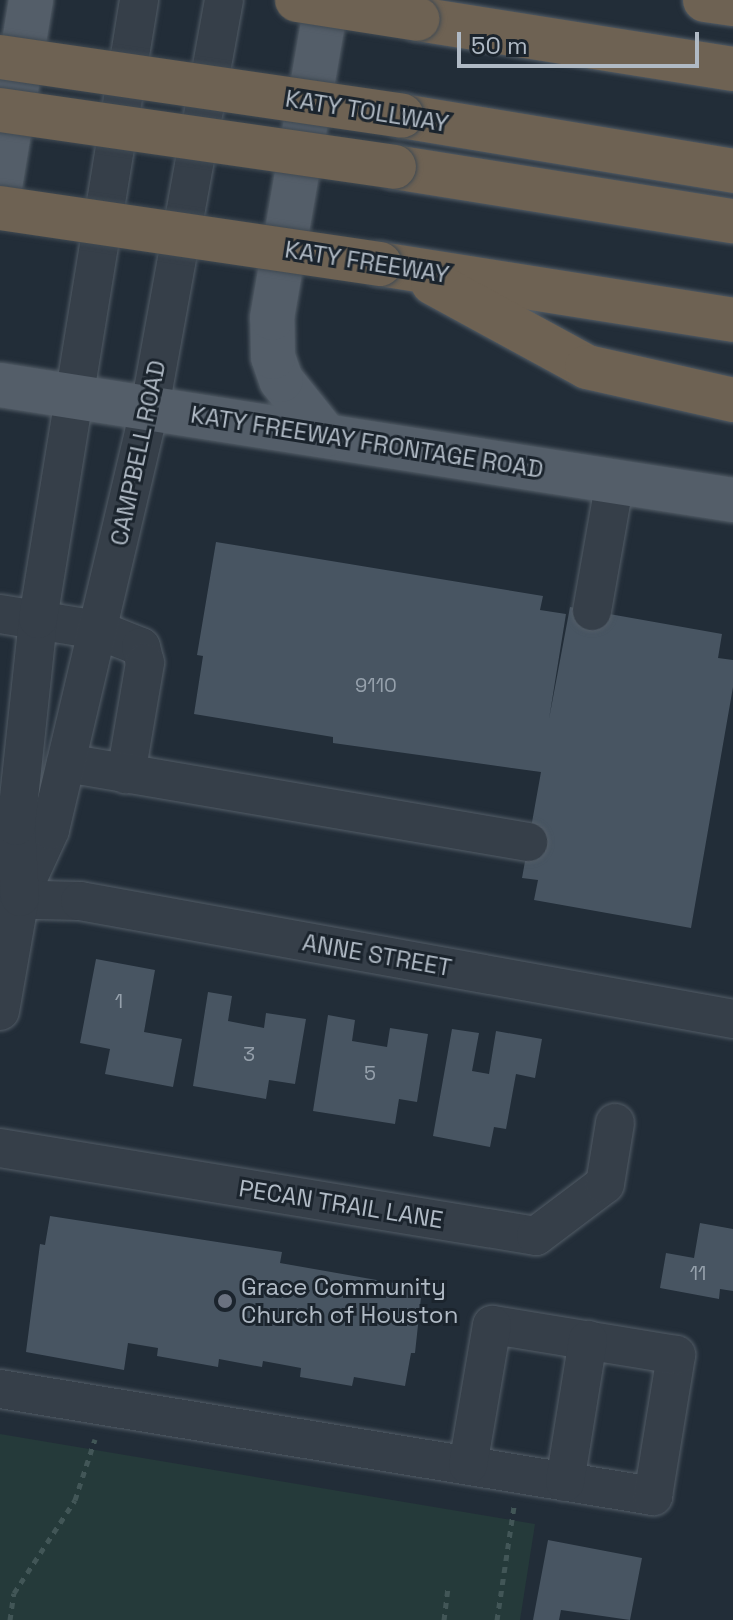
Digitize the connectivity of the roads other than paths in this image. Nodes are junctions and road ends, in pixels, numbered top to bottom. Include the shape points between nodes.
1 (31, 0) edge
2 (139, 0) edge
3 (224, 0) edge
4 (297, 0) edge
5 (327, 0) edge
6 (705, 0) edge
7 (733, 4) edge
8 (0, 57) edge
9 (733, 69) edge
10 (0, 110) edge
11 (733, 171) edge
12 (0, 187) edge
13 (0, 208) edge
14 (733, 221) edge
15 (394, 266) junction
16 (733, 320) edge
17 (0, 385) edge
18 (72, 395) junction
19 (733, 400) edge
20 (150, 407) junction
21 (325, 435) junction
22 (615, 481) junction
23 (733, 500) edge
24 (592, 611) dead end
25 (0, 614) edge
26 (38, 619) junction
27 (98, 630) junction
28 (66, 763) junction
29 (126, 774) junction
30 (528, 842) dead end
31 (10, 898) edge
32 (0, 1011) edge
33 (733, 1019) edge
34 (615, 1123) dead end
35 (0, 1148) edge
36 (588, 1340) junction
37 (0, 1389) edge
38 (468, 1465) junction
39 (565, 1482) junction

1 - 12 main road
2 - 18 street, CAMPBELL ROAD
3 - 20 street, CAMPBELL ROAD
4 - 9 highway, bridge
5 - 21 main road via 272,318 273,357 281,380
6 - 7 highway
8 - 11 highway, KATY TOLLWAY, bridge
10 - 14 highway, bridge
13 - 15 highway, KATY FREEWAY, bridge
15 - 16 highway, KATY FREEWAY
15 - 19 highway via 587,367
17 - 18 main road, KATY FREEWAY FRONTAGE ROAD
18 - 20 main road, KATY FREEWAY FRONTAGE ROAD
18 - 26 street, CAMPBELL ROAD
20 - 21 main road, KATY FREEWAY FRONTAGE ROAD
20 - 27 street, CAMPBELL ROAD
21 - 22 main road, KATY FREEWAY FRONTAGE ROAD
22 - 23 main road, KATY FREEWAY FRONTAGE ROAD
22 - 24 street
25 - 26 street
26 - 27 street
26 - 31 street, CAMPBELL ROAD
27 - 28 street, CAMPBELL ROAD
27 - 29 street via 141,647 145,663
28 - 29 street
28 - 31 street, CAMPBELL ROAD via 50,830
29 - 30 street
31 - 32 street, CAMPBELL ROAD
31 - 33 street, ANNE STREET via 80,901
34 - 35 street, PECAN TRAIL LANE via 605,1184 536,1236
36 - 38 street via 492,1325
36 - 39 street
36 - 39 street via 676,1355 653,1496
37 - 38 street
38 - 39 street

